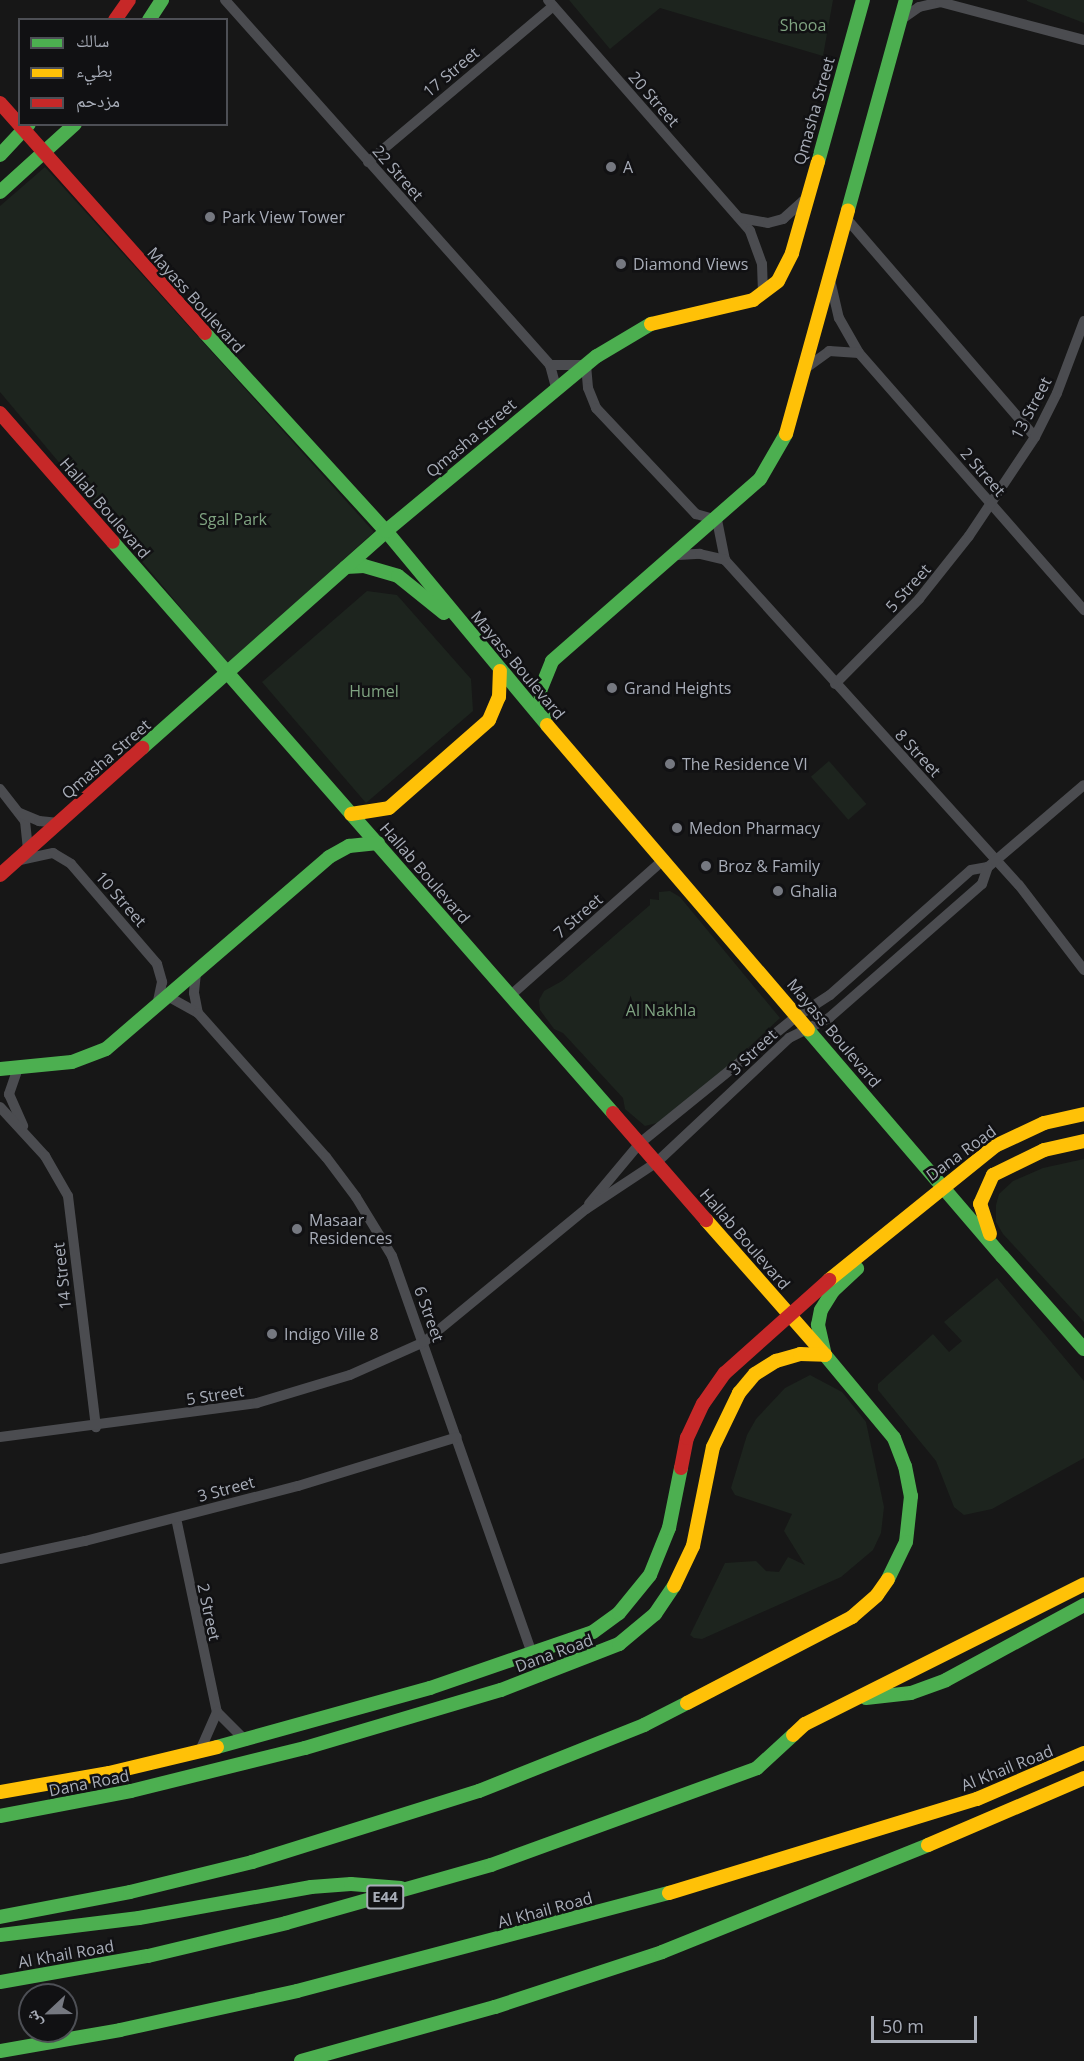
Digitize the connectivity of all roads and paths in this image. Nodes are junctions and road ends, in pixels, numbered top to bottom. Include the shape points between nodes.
1 (129, 0) edge
2 (162, 0) edge
3 (225, 0) edge
4 (863, 0) edge
5 (906, 0) edge
6 (939, 1) edge
7 (551, 3) edge
8 (116, 18) edge
9 (149, 18) edge
10 (901, 20) junction
11 (1084, 40) edge
12 (0, 103) edge
13 (18, 120) edge
14 (73, 126) edge
15 (26, 127) edge
16 (45, 154) junction
17 (0, 155) edge
18 (368, 162) junction
19 (2, 190) edge
20 (806, 199) junction
21 (738, 217) junction
22 (846, 218) junction
23 (830, 277) junction
24 (763, 294) junction
25 (1084, 321) edge
26 (859, 353) junction
27 (550, 365) junction
28 (586, 365) junction
29 (805, 369) junction
30 (556, 387) junction
31 (0, 413) edge
32 (1035, 437) junction
33 (991, 503) junction
34 (717, 520) junction
35 (386, 531) junction
36 (675, 556) junction
37 (725, 560) junction
38 (346, 567) junction
39 (1084, 610) edge
40 (458, 620) junction
41 (500, 671) junction
42 (228, 673) junction
43 (835, 684) junction
44 (545, 722) junction
45 (1084, 785) edge
46 (0, 789) edge
47 (20, 813) junction
48 (351, 813) junction
49 (58, 823) junction
50 (378, 843) junction
51 (28, 850) junction
52 (664, 860) junction
53 (16, 861) junction
54 (992, 863) junction
55 (0, 875) edge
56 (1084, 970) edge
57 (196, 973) junction
58 (511, 995) junction
59 (170, 997) junction
60 (156, 1009) junction
61 (198, 1013) junction
62 (798, 1016) junction
63 (810, 1030) junction
64 (18, 1068) junction
65 (0, 1069) edge
66 (0, 1107) edge
67 (1084, 1114) edge
68 (26, 1134) junction
69 (1084, 1141) edge
70 (640, 1143) junction
71 (657, 1162) junction
72 (942, 1186) junction
73 (586, 1209) junction
74 (870, 1244) junction
75 (1002, 1256) junction
76 (788, 1313) junction
77 (424, 1342) junction
78 (1084, 1349) edge
79 (825, 1355) junction
80 (96, 1427) junction
81 (0, 1437) edge
82 (457, 1437) junction
83 (176, 1518) junction
84 (0, 1559) edge
85 (1084, 1584) edge
86 (1084, 1605) edge
87 (532, 1656) junction
88 (540, 1677) junction
89 (855, 1698) junction
90 (217, 1712) junction
91 (246, 1741) junction
92 (199, 1753) junction
93 (1084, 1753) edge
94 (1084, 1778) edge
95 (0, 1791) edge
96 (0, 1816) edge
97 (410, 1889) junction
98 (0, 1917) edge
99 (0, 1935) edge
100 (0, 1982) edge
101 (0, 2051) edge
102 (301, 2061) edge

1 - 8 main road
2 - 9 main road
3 - 18 street, 22 Street
4 - 20 main road, Qmasha Street
5 - 10 main road
6 - 10 street via 919,7
6 - 11 street
7 - 18 street, 17 Street
7 - 21 street, 20 Street
10 - 22 main road
12 - 13 main road, Mayass Boulevard
14 - 16 main road
15 - 16 main road, Mayass Boulevard
15 - 17 main road
16 - 19 main road
16 - 35 main road, Mayass Boulevard
18 - 27 street, 22 Street
20 - 21 street via 776,221 753,222
20 - 24 main road, Qmasha Street via 785,270
21 - 24 street, 20 Street via 758,247
22 - 23 main road
22 - 32 street
23 - 26 street, 2 Street via 839,318
23 - 29 main road
24 - 28 main road, Qmasha Street via 743,303 649,325
25 - 32 street, 13 Street via 1057,393
26 - 29 street via 829,351
26 - 33 street, 2 Street
27 - 28 street
27 - 30 street, 22 Street
28 - 30 main road, Qmasha Street
28 - 34 street via 588,388 596,408 696,514
29 - 34 main road via 784,442 774,461
30 - 35 main road, Qmasha Street
31 - 42 main road, Hallab Boulevard
32 - 33 street, 13 Street
33 - 39 street, 2 Street
33 - 43 street, 5 Street via 919,599
34 - 36 main road
34 - 37 street
35 - 38 main road, Qmasha Street
35 - 40 main road, Mayass Boulevard
36 - 37 street via 700,554
36 - 44 main road via 552,661 540,691
37 - 43 street, 8 Street
38 - 40 main road via 364,566 398,576
38 - 42 main road, Qmasha Street
40 - 41 main road, Mayass Boulevard
41 - 44 main road, Mayass Boulevard
41 - 48 main road via 499,697 489,720 389,808
42 - 48 main road, Hallab Boulevard
42 - 49 main road, Qmasha Street
43 - 54 street, 8 Street
44 - 52 main road, Mayass Boulevard
45 - 54 street, 3 Street
46 - 47 street
47 - 49 street
47 - 51 street via 28,830
48 - 50 main road, Hallab Boulevard
49 - 51 main road, Qmasha Street
50 - 57 main road via 338,850
50 - 58 main road, Hallab Boulevard
51 - 53 main road, Qmasha Street
52 - 58 street, 7 Street
52 - 62 main road, Mayass Boulevard
53 - 55 main road, Qmasha Street
53 - 60 street, 10 Street via 53,854 70,864 157,963 162,982
54 - 56 street, 8 Street
54 - 62 street, 3 Street via 971,870 830,995
54 - 63 street, 3 Street via 982,884 829,1018
57 - 59 main road
57 - 61 street
58 - 70 main road, Hallab Boulevard
59 - 60 main road
59 - 61 street, 6 Street
60 - 64 main road via 121,1039 90,1057
61 - 77 street, 6 Street via 356,1197 392,1256
62 - 63 main road, Mayass Boulevard
62 - 70 street, 3 Street
63 - 71 street, 3 Street via 789,1038
63 - 72 main road, Mayass Boulevard
64 - 65 main road
64 - 68 street, 14 Street via 9,1094
66 - 68 street, 14 Street
67 - 72 main road, Dana Road via 1044,1122 1011,1137
68 - 80 street, 14 Street via 54,1167 68,1196
69 - 75 main road via 1029,1156 987,1181 981,1196 981,1213
70 - 71 main road, Hallab Boulevard
70 - 73 street, 3 Street
71 - 73 street, 3 Street
71 - 76 main road, Hallab Boulevard
72 - 74 main road, Dana Road
72 - 75 main road, Mayass Boulevard
73 - 77 street, 3 Street
74 - 76 main road, Dana Road
74 - 79 main road, Dana Road via 863,1261 833,1291 821,1310 819,1333
75 - 78 main road
76 - 79 main road, Hallab Boulevard
76 - 87 main road, Dana Road via 725,1373 703,1404 681,1457 664,1545 641,1589 619,1613 593,1632
77 - 80 street, 5 Street via 304,1391 210,1412
77 - 82 street, 6 Street
79 - 88 main road, Dana Road via 800,1354 776,1361 755,1374 739,1393 712,1447 687,1561 655,1614 606,1651
79 - 98 main road, Hallab Boulevard via 894,1438 911,1496 909,1527 894,1570 877,1595 852,1617 644,1725 479,1791 252,1862 119,1895
80 - 81 street, 5 Street
82 - 83 street, 3 Street via 309,1483
82 - 87 street, 6 Street
83 - 84 street, 3 Street
83 - 90 street, 2 Street
85 - 89 main road
86 - 89 main road via 929,1687 892,1696
87 - 88 street, 6 Street
87 - 91 main road, Dana Road
88 - 96 main road, Dana Road via 305,1748 131,1791
89 - 97 main road, Al Khail Road / E44 via 791,1733 757,1768 558,1842
90 - 91 street
90 - 92 street
91 - 92 main road, Dana Road
92 - 95 main road, Dana Road
93 - 101 main road, Al Khail Road via 978,1799 744,1873 297,1991 120,2030
94 - 102 main road via 827,1889 662,1952 495,2007
97 - 99 main road via 351,1884 311,1887 139,1918
97 - 100 main road, Al Khail Road / E44 via 218,1940

